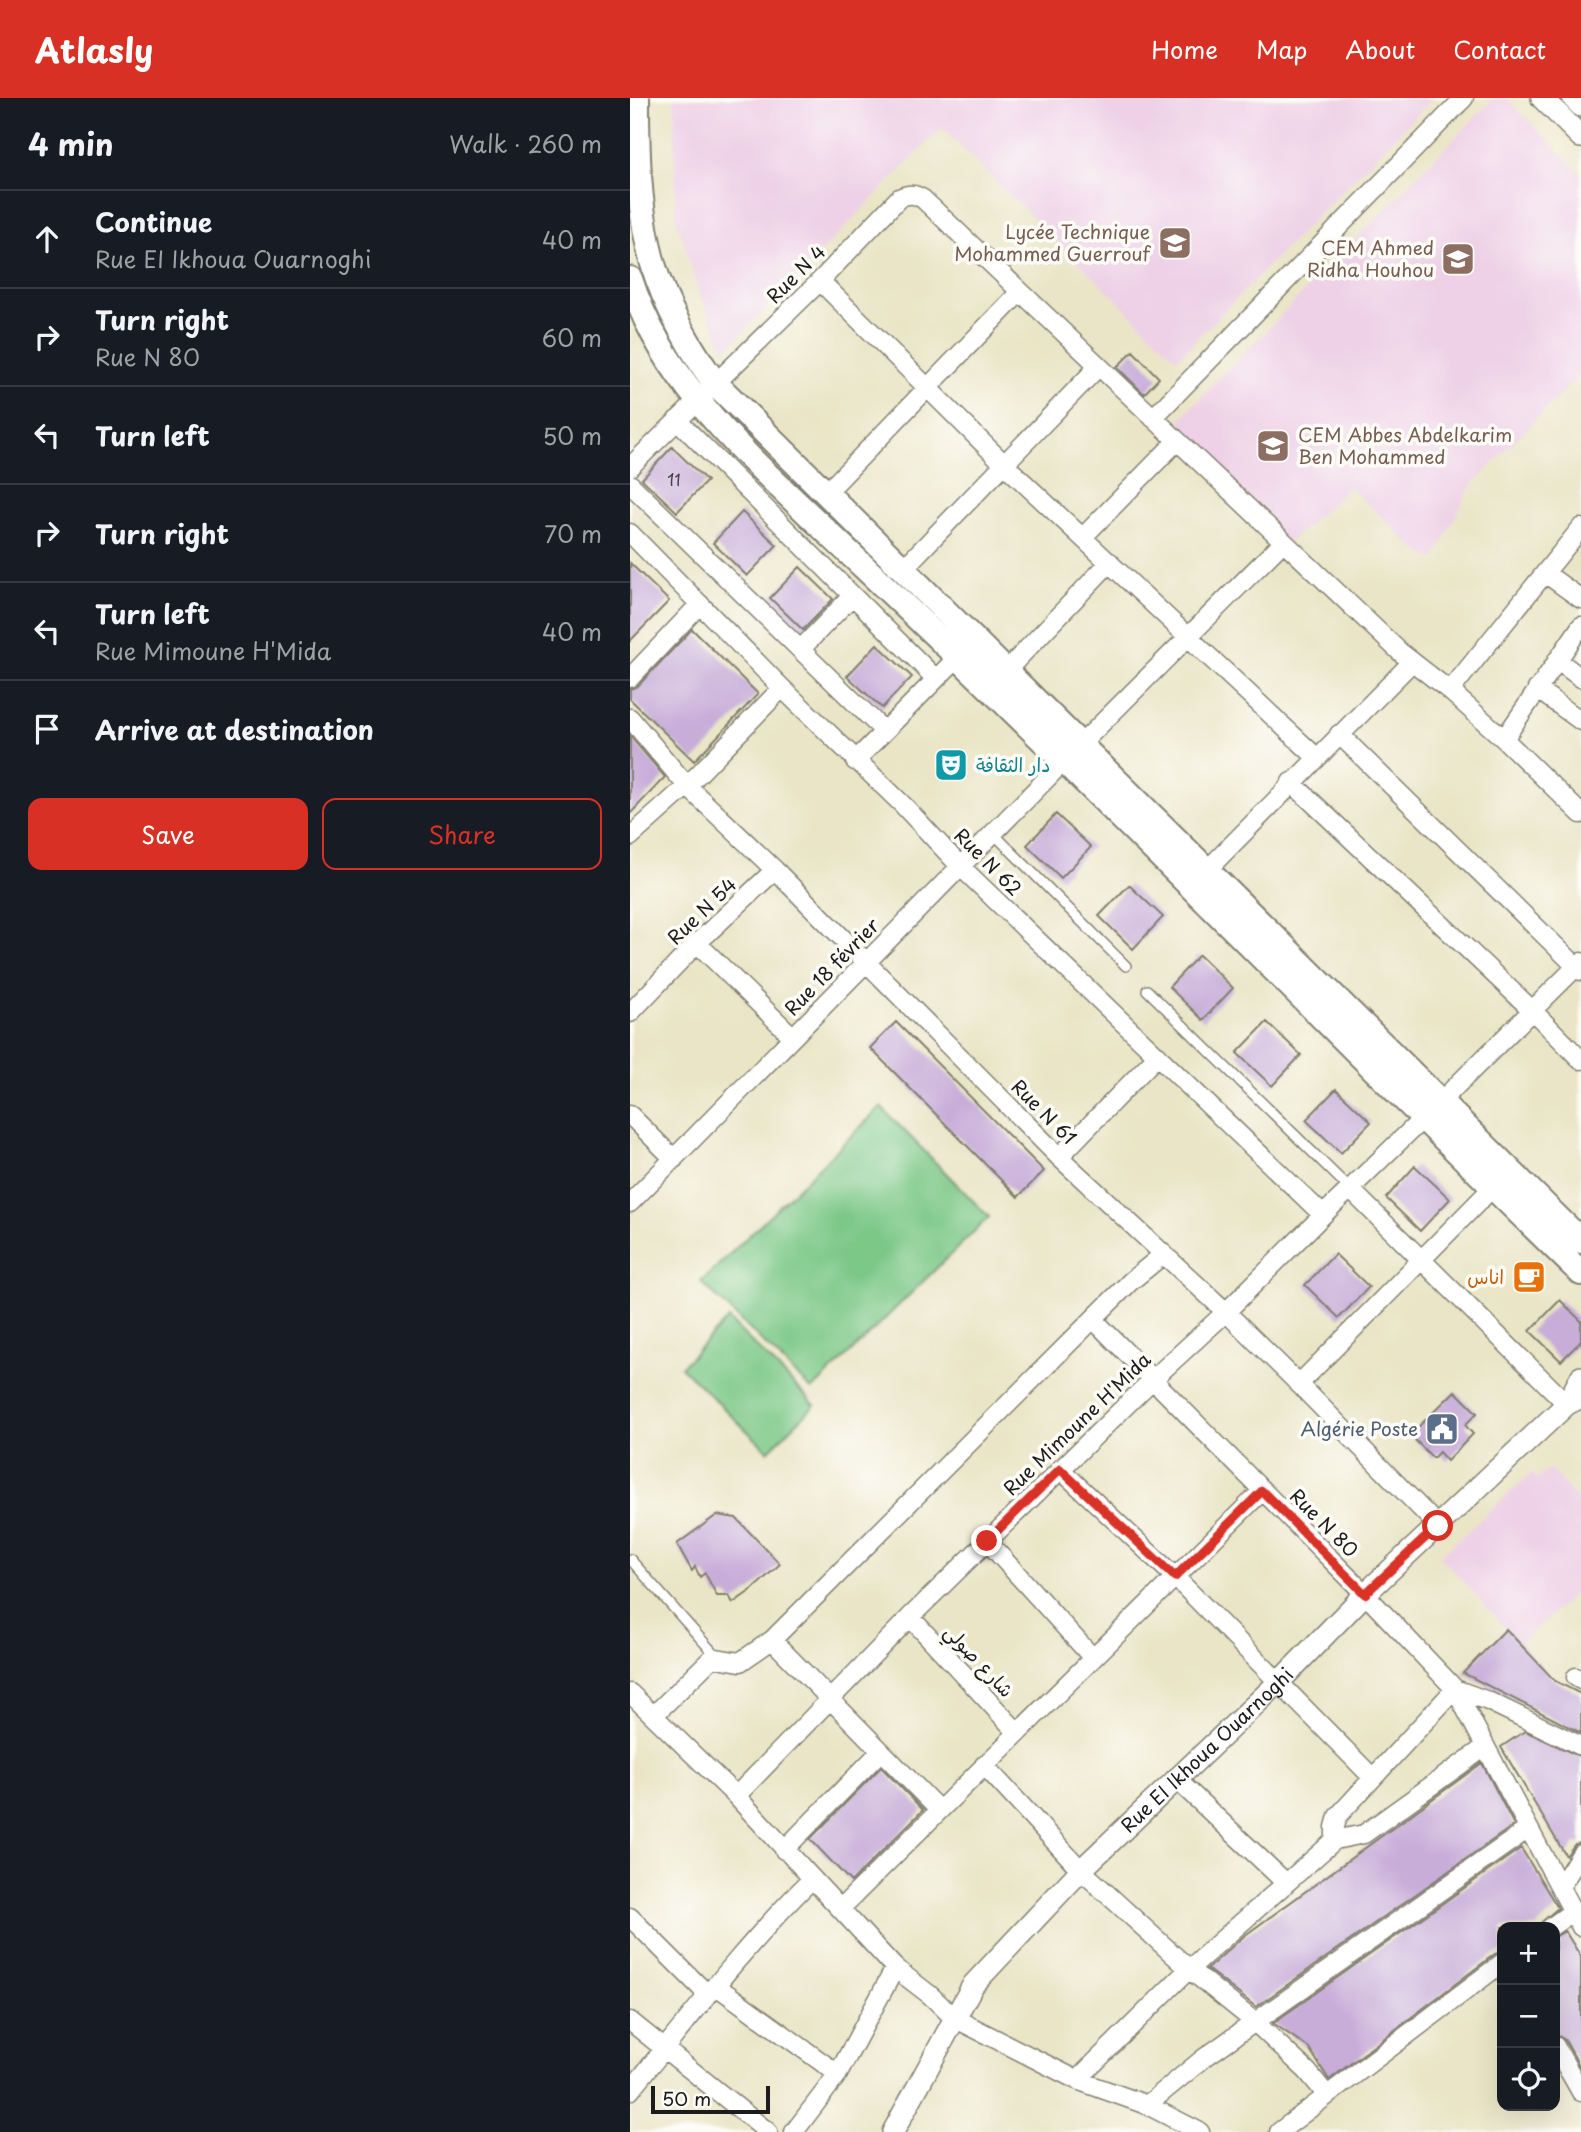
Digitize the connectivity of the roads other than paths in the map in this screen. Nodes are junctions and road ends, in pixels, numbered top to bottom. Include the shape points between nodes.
1 (637, 98) edge
2 (1464, 98) edge
3 (1542, 98) edge
4 (1573, 98) edge
5 (1581, 106) edge
6 (1581, 137) edge
7 (634, 142) edge
8 (630, 279) edge
9 (820, 281) junction
10 (1020, 292) junction
11 (1098, 367) junction
12 (926, 387) junction
13 (706, 391) junction
14 (1153, 418) junction
15 (677, 420) junction
16 (1177, 441) junction
17 (1005, 465) junction
18 (630, 467) edge
19 (630, 484) edge
20 (825, 494) junction
21 (1581, 528) edge
22 (630, 533) edge
23 (1083, 537) junction
24 (1283, 542) junction
25 (1110, 562) junction
26 (902, 570) junction
27 (1545, 573) junction
28 (852, 596) junction
29 (1581, 599) edge
30 (700, 604) junction
31 (1581, 626) edge
32 (1189, 636) junction
33 (801, 649) junction
34 (957, 658) junction
35 (1557, 660) junction
36 (1412, 662) junction
37 (1005, 672) junction
38 (630, 678) edge
39 (1581, 678) edge
40 (936, 679) junction
41 (782, 688) junction
42 (1537, 689) junction
43 (1450, 691) junction
44 (630, 718) edge
45 (1581, 721) edge
46 (884, 731) junction
47 (1339, 734) junction
48 (1504, 739) junction
49 (1072, 753) junction
50 (1316, 757) junction
51 (855, 761) junction
52 (1291, 782) junction
53 (687, 786) junction
54 (1581, 814) edge
55 (993, 833) junction
56 (630, 836) edge
57 (960, 866) junction
58 (775, 870) junction
59 (1207, 870) junction
60 (697, 943) junction
61 (867, 962) junction
62 (1126, 966) dead end
63 (1579, 966) edge
64 (1147, 990) dead end
65 (1532, 1010) junction
66 (630, 1013) edge
67 (793, 1037) junction
68 (1158, 1055) junction
69 (1581, 1060) edge
70 (1432, 1110) junction
71 (630, 1115) edge
72 (1059, 1157) junction
73 (674, 1159) junction
74 (1493, 1187) junction
75 (1350, 1189) junction
76 (630, 1203) edge
77 (1322, 1215) junction
78 (1581, 1241) edge
79 (1164, 1254) junction
80 (1420, 1260) junction
81 (1581, 1273) edge
82 (1226, 1312) junction
83 (1094, 1320) junction
84 (1581, 1377) edge
85 (1153, 1379) junction
86 (1299, 1384) junction
87 (1574, 1401) edge
88 (1060, 1469) junction
89 (1262, 1491) junction
90 (1438, 1526) junction
91 (987, 1541) junction
92 (630, 1559) edge
93 (1175, 1577) junction
94 (1365, 1594) junction
95 (910, 1617) junction
96 (772, 1640) junction
97 (718, 1658) junction
98 (1093, 1658) junction
99 (1279, 1682) junction
100 (1455, 1689) junction
101 (630, 1693) edge
102 (830, 1699) junction
103 (654, 1715) junction
104 (1018, 1733) junction
105 (1581, 1746) edge
106 (1485, 1747) junction
107 (881, 1751) junction
108 (984, 1765) junction
109 (1175, 1778) junction
110 (1373, 1778) junction
111 (736, 1796) junction
112 (939, 1810) junction
113 (1528, 1829) junction
114 (1335, 1840) junction
115 (784, 1850) junction
116 (1581, 1854) edge
117 (1081, 1870) junction
118 (811, 1880) junction
119 (1286, 1883) junction
120 (1560, 1887) junction
121 (841, 1908) junction
122 (630, 1917) edge
123 (1577, 1919) edge
124 (1560, 1924) edge
125 (1497, 1967) edge
126 (895, 1968) junction
127 (1189, 1969) junction
128 (711, 1990) junction
129 (954, 2018) junction
130 (630, 2021) edge
131 (1256, 2023) junction
132 (1556, 2048) edge
133 (664, 2050) junction
134 (838, 2074) junction
135 (1077, 2080) junction
136 (630, 2091) edge
137 (1581, 2092) edge
138 (1326, 2094) junction
139 (1147, 2105) junction
140 (768, 2132) edge
141 (794, 2132) edge
142 (893, 2132) edge
143 (1200, 2132) edge
144 (1279, 2132) edge

1 - 7 main road
2 - 14 street
3 - 6 street
4 - 5 street
7 - 13 main road via 649,251
8 - 13 main road via 675,370
9 - 10 street, Rue N 4 via 899,198 915,194
9 - 12 street
9 - 13 street, Rue N 4
10 - 11 street
10 - 12 street
11 - 14 street
11 - 17 street
12 - 17 street
12 - 20 street
13 - 15 street, Rue N 4
13 - 20 main road
13 - 34 main road via 749,457
14 - 16 street
15 - 18 street, Rue N 4
15 - 28 street
16 - 23 street
16 - 24 street
17 - 23 street
17 - 26 street
19 - 33 street
20 - 26 main road
21 - 27 street
22 - 30 street, Rue N 62
23 - 25 street
24 - 32 street, Rue 18 février
24 - 36 street
25 - 32 street
25 - 37 street
26 - 37 main road
27 - 29 street
27 - 43 street
28 - 33 street
28 - 40 street
30 - 38 street
30 - 41 street, Rue N 62
31 - 35 street
32 - 49 street, Rue 18 février
32 - 50 street
33 - 46 street
34 - 40 street
34 - 49 main road
35 - 39 street
35 - 42 street
36 - 43 street
36 - 47 street
37 - 49 main road
40 - 46 street
41 - 51 street, Rue N 62
41 - 53 street
42 - 45 street
42 - 48 street
43 - 48 street
44 - 53 street, Rue N 61
46 - 51 street
47 - 50 street
47 - 63 street
48 - 54 street
49 - 55 street, Rue 18 février
49 - 59 main road
49 - 70 main road
50 - 52 street
51 - 57 street, Rue N 62
52 - 59 street
52 - 65 street
53 - 56 street
53 - 58 street, Rue N 61
55 - 57 street, Rue 18 février
55 - 62 lane
57 - 61 street, Rue 18 février
57 - 68 street, Rue N 62
58 - 60 street, Rue N 54
58 - 61 street, Rue N 61
59 - 70 main road
60 - 66 street, Rue N 54
60 - 67 street
61 - 67 street, Rue 18 février
61 - 72 street, Rue N 61
63 - 65 street, Rue Mimoune H'Mida
64 - 75 lane
65 - 69 street
65 - 70 street, Rue Mimoune H'Mida
67 - 73 street, Rue 18 février
68 - 72 street
68 - 77 street, Rue N 62
70 - 74 main road
70 - 75 street, Rue Mimoune H'Mida
70 - 78 main road
71 - 73 street
72 - 79 street, Rue N 61
73 - 76 street, Rue 18 février
74 - 80 street
74 - 81 main road
75 - 77 street, Rue Mimoune H'Mida
75 - 80 street
77 - 82 street, Rue Mimoune H'Mida
79 - 82 street, Rue N 61
79 - 83 street
80 - 86 street
80 - 87 street
82 - 85 street, Rue Mimoune H'Mida
82 - 86 street, Rue N 61
83 - 85 street, Rue N 80
83 - 96 street
84 - 87 street, Rue EI Ikhoua Ouarnoghi
85 - 88 street, Rue Mimoune H'Mida
85 - 89 street, Rue N 80
86 - 90 street, Rue N 61
87 - 90 street, Rue EI Ikhoua Ouarnoghi
88 - 91 street, Rue Mimoune H'Mida
88 - 93 street
89 - 93 street
89 - 94 street, Rue N 80
90 - 94 street, Rue EI Ikhoua Ouarnoghi
91 - 95 street, Rue Mimoune H'Mida
91 - 98 street
92 - 97 lane
93 - 98 street
93 - 99 street
94 - 99 street, Rue EI Ikhoua Ouarnoghi
94 - 100 street, Rue N 80
95 - 102 street, Rue Mimoune H'Mida
95 - 104 street, شارع صولي
96 - 97 street via 740,1662
96 - 102 street
97 - 103 street via 701,1668
98 - 104 street
99 - 109 street, Rue EI Ikhoua Ouarnoghi
99 - 110 street
100 - 105 street, Rue N 80
100 - 106 street
100 - 110 street
101 - 103 street
102 - 107 street
102 - 111 street, Rue Mimoune H'Mida
103 - 111 street
104 - 108 street
106 - 113 street
106 - 114 street via 1364,1834
107 - 112 street
107 - 115 street
108 - 112 street
108 - 117 street
109 - 117 street, Rue EI Ikhoua Ouarnoghi
109 - 119 street
110 - 114 street via 1338,1816
111 - 115 street
112 - 121 street
113 - 120 street
113 - 131 street
114 - 119 street
115 - 118 street
116 - 120 street
117 - 127 street
117 - 129 street, Rue EI Ikhoua Ouarnoghi via 973,1985
118 - 121 street
118 - 128 street
119 - 127 street
120 - 123 street
121 - 126 street
122 - 128 street
123 - 124 street
125 - 138 street
126 - 129 street
126 - 134 street
127 - 131 street
127 - 135 street
128 - 133 street
128 - 134 street
129 - 135 street
129 - 142 street, Rue EI Ikhoua Ouarnoghi
130 - 133 street
131 - 138 street
131 - 139 street
132 - 137 street
133 - 136 street
133 - 140 street
134 - 141 street
135 - 139 street
138 - 144 street
139 - 143 street

